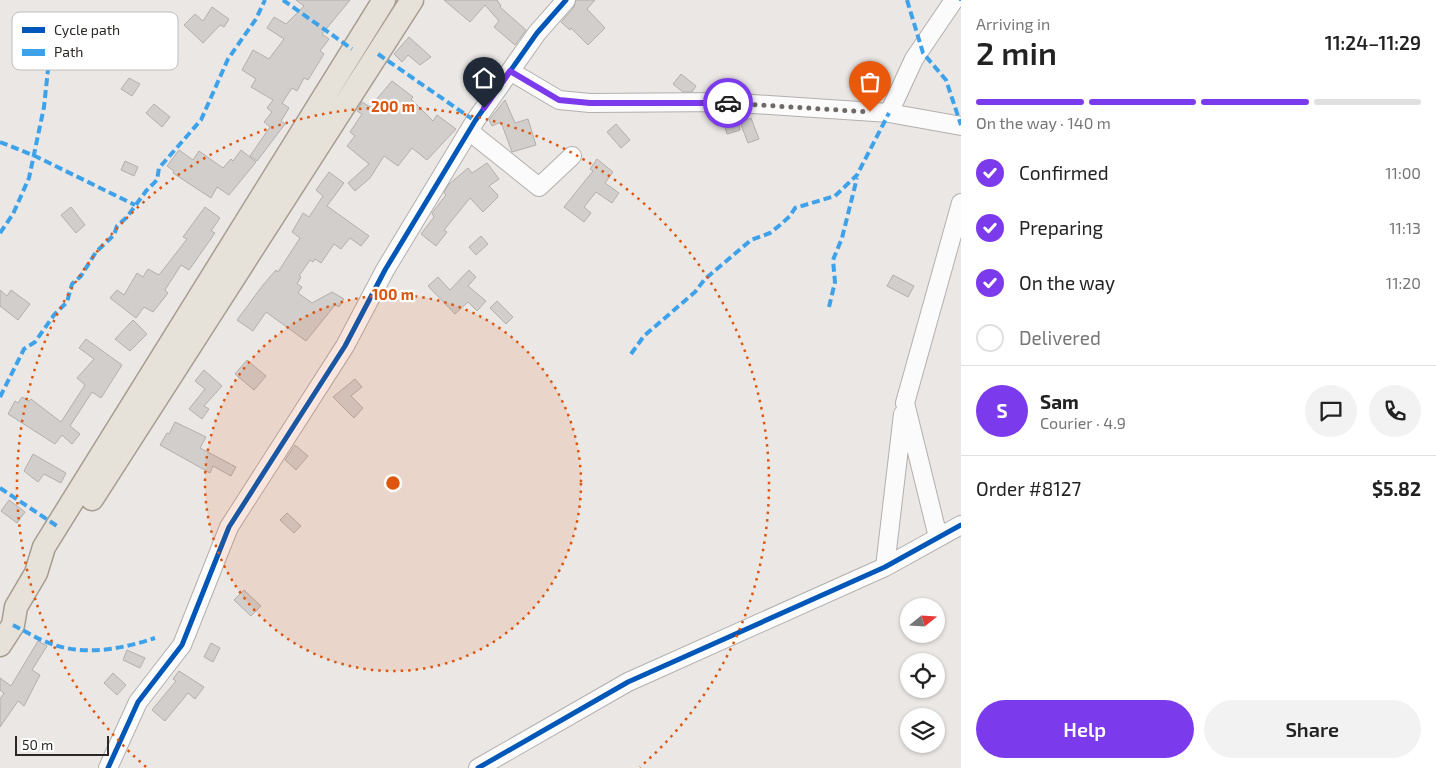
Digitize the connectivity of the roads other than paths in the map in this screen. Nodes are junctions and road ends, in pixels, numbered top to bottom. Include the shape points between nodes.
1 (384, 0) edge
2 (412, 0) edge
3 (566, 0) edge
4 (954, 0) edge
5 (510, 71) junction
6 (889, 113) junction
7 (961, 126) edge
8 (469, 131) junction
9 (572, 156) dead end
10 (961, 203) edge
11 (905, 404) junction
12 (961, 525) edge
13 (938, 536) junction
14 (885, 567) junction
15 (36, 573) junction
16 (0, 645) edge
17 (108, 768) edge
18 (478, 768) edge

1 - 15 main road via 44,547
2 - 15 main road via 56,554
3 - 5 street
4 - 6 street via 914,59
5 - 6 street via 559,100 590,103 723,102
5 - 8 street
6 - 7 street
8 - 9 street via 539,186
8 - 17 street via 385,270 345,346 229,526 182,645 138,702
10 - 11 street
11 - 13 street
11 - 14 street
12 - 13 street
13 - 14 street
14 - 18 street via 628,682
15 - 16 main road via 16,607 13,625

